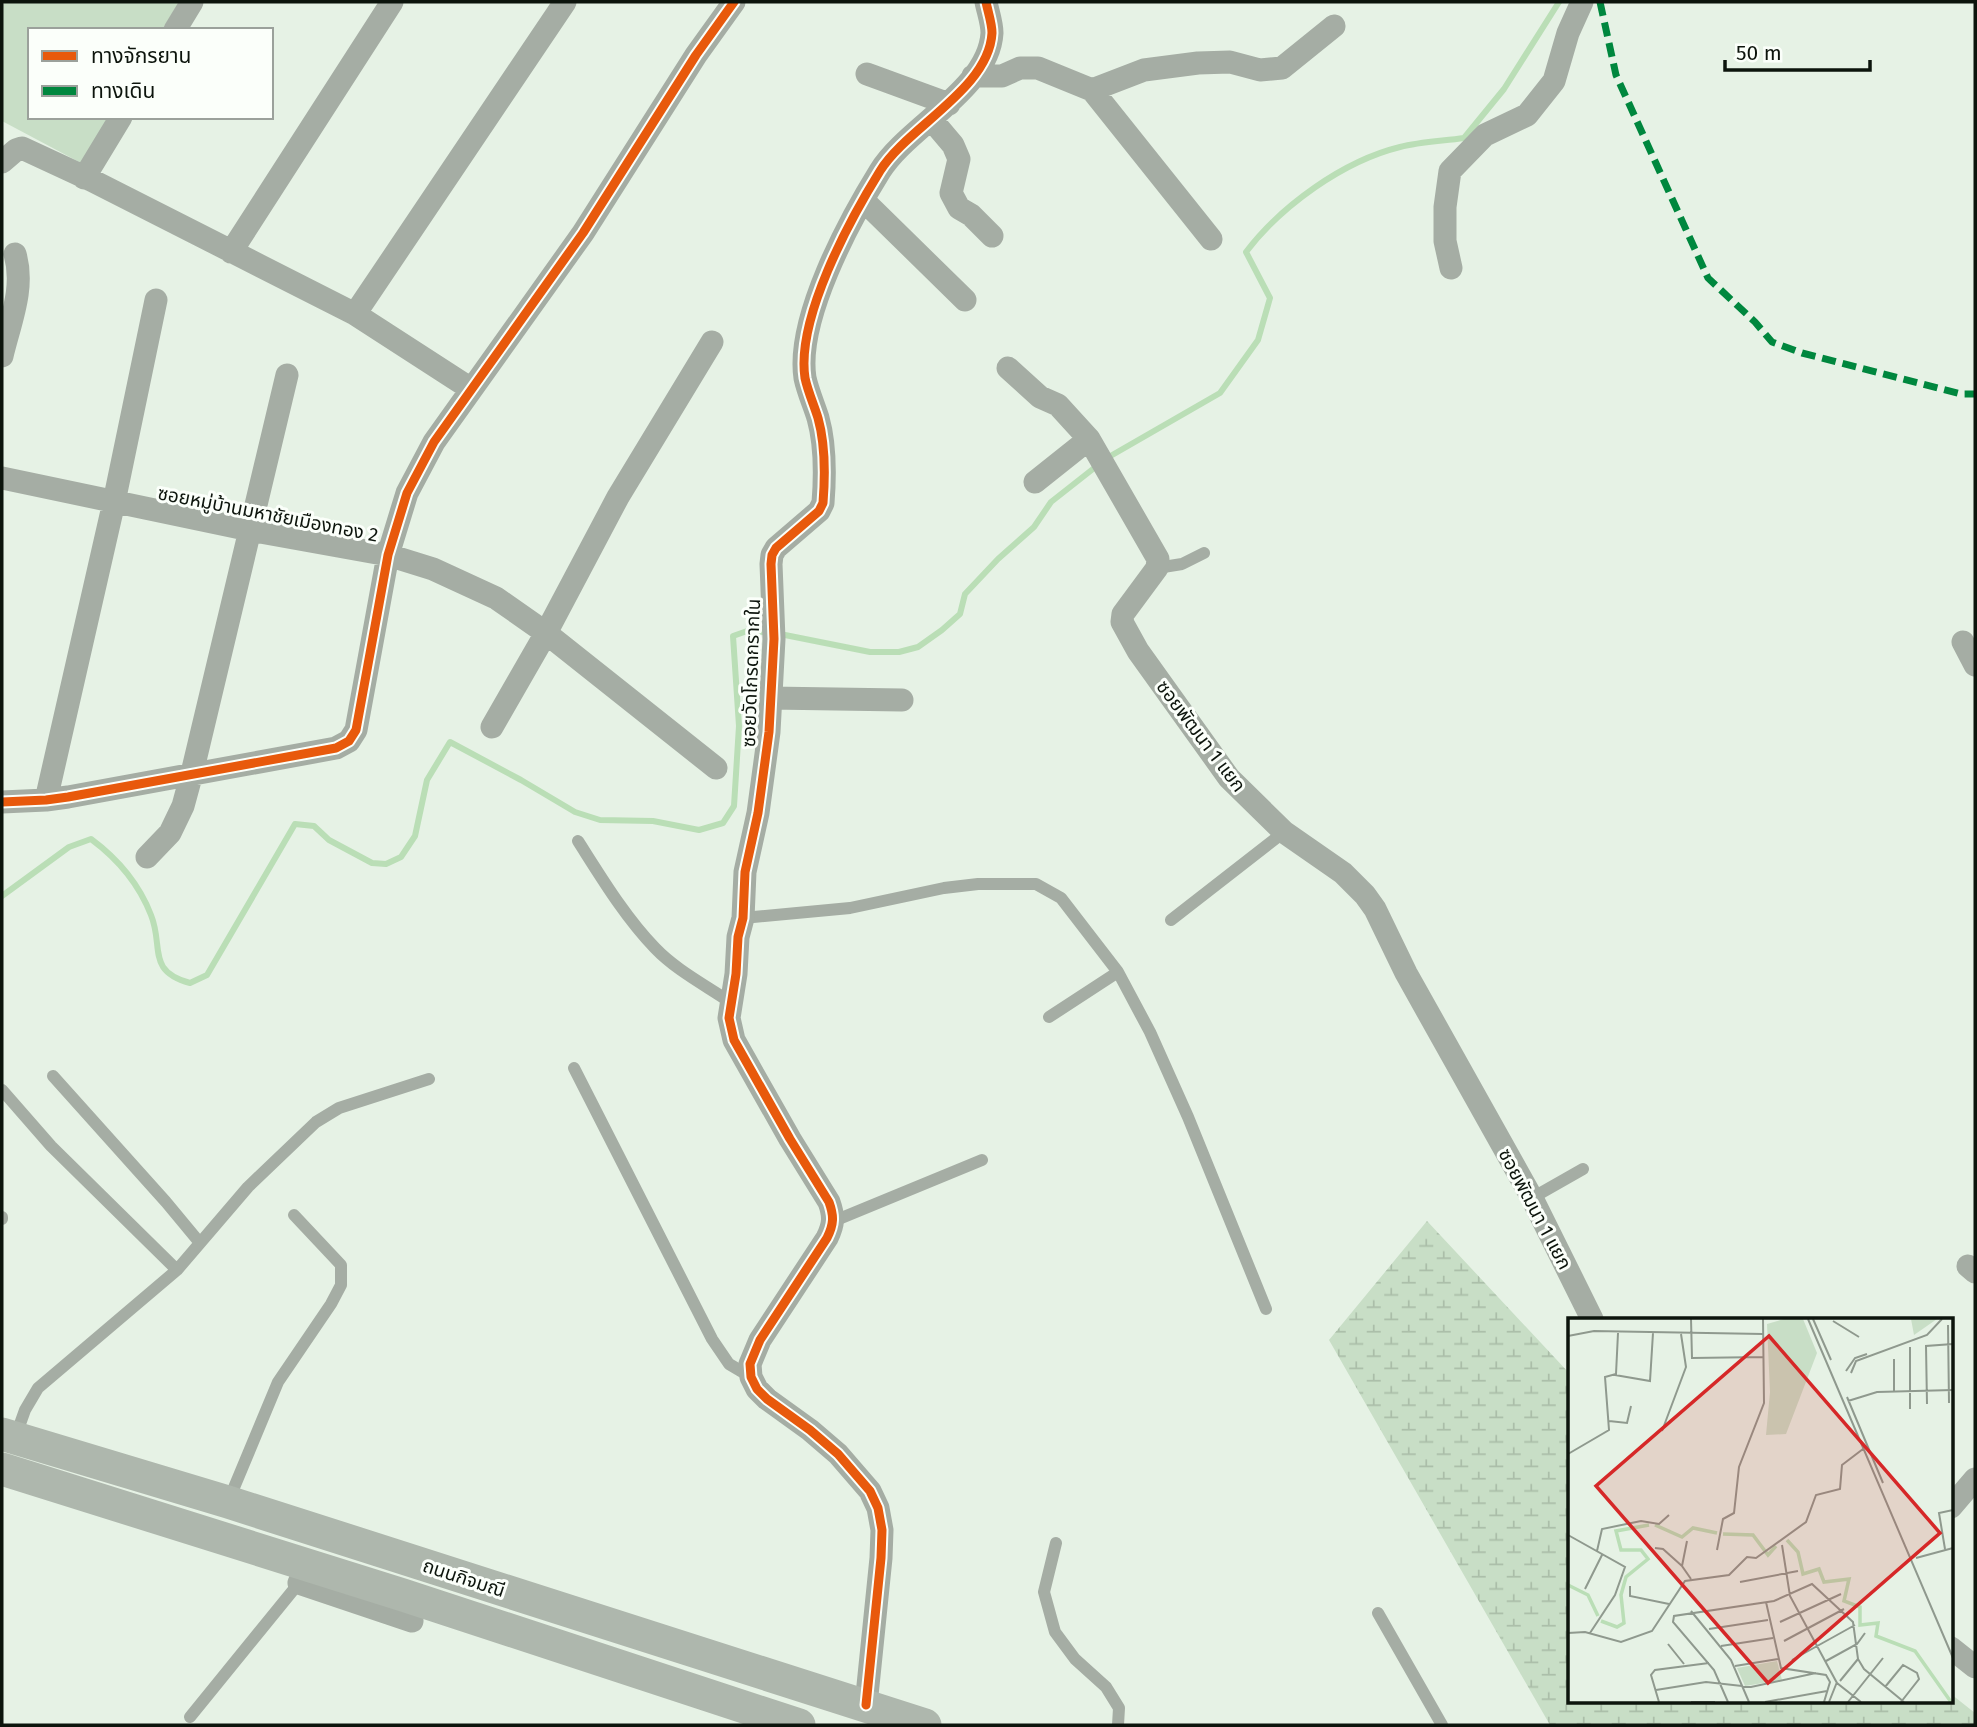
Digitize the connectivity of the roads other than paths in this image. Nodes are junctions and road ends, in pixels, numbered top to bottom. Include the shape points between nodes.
1 (192, 2) edge
2 (392, 2) edge
3 (565, 2) edge
4 (734, 2) edge
5 (986, 2) edge
6 (1582, 2) edge
7 (1334, 26) dead end
8 (176, 28) edge
9 (867, 74) dead end
10 (973, 76) junction
11 (1092, 90) junction
12 (940, 112) junction
13 (120, 119) edge
14 (2, 162) edge
15 (85, 178) junction
16 (863, 201) junction
17 (992, 236) dead end
18 (1211, 239) dead end
19 (231, 252) junction
20 (15, 254) dead end
21 (1451, 268) dead end
22 (156, 300) dead end
23 (965, 300) dead end
24 (355, 314) junction
25 (712, 342) dead end
26 (2, 356) edge
27 (1008, 368) dead end
28 (287, 375) dead end
29 (471, 389) junction
30 (1089, 439) junction
31 (2, 478) edge
32 (1035, 482) dead end
33 (114, 502) junction
34 (250, 530) junction
35 (1204, 552) dead end
36 (388, 555) junction
37 (1157, 568) junction
38 (545, 633) junction
39 (1963, 642) dead end
40 (1975, 665) edge
41 (770, 698) junction
42 (902, 699) dead end
43 (492, 727) dead end
44 (716, 768) dead end
45 (192, 773) junction
46 (46, 800) junction
47 (2, 802) edge
48 (1284, 832) junction
49 (578, 841) dead end
50 (147, 857) dead end
51 (743, 918) junction
52 (1171, 920) dead end
53 (1118, 972) junction
54 (730, 1002) junction
55 (1049, 1017) dead end
56 (573, 1069) dead end
57 (53, 1076) dead end
58 (429, 1079) dead end
59 (2, 1090) edge
60 (982, 1160) dead end
61 (1583, 1169) dead end
62 (1532, 1198) junction
63 (294, 1215) dead end
64 (834, 1221) junction
65 (200, 1243) junction
66 (177, 1270) junction
67 (1266, 1309) dead end
68 (1592, 1318) edge
69 (751, 1377) junction
70 (8, 1436) edge
71 (2, 1469) edge
72 (1975, 1479) edge
73 (228, 1502) junction
74 (1952, 1506) edge
75 (1056, 1543) dead end
76 (303, 1574) junction
77 (1378, 1613) dead end
78 (412, 1621) dead end
79 (1952, 1649) edge
80 (1975, 1667) edge
81 (862, 1715) edge
82 (190, 1717) dead end
83 (799, 1725) edge
84 (925, 1725) edge
85 (1118, 1725) edge
86 (1442, 1725) edge

1 - 8 street
2 - 19 street
3 - 24 street
4 - 29 street via 583,233
5 - 10 street, ซอยวัดโกรดกรากใน via 992,32 985,58
6 - 21 street via 1554,81 1527,115 1485,135 1450,171 1445,241
7 - 11 street via 1282,68 1198,63 1144,70
9 - 12 street
10 - 11 street via 1002,76 1020,68 1038,68
10 - 12 street, ซอยวัดโกรดกรากใน
11 - 18 street
12 - 16 street, ซอยวัดโกรดกรากใน via 898,147
12 - 17 street via 959,159 951,192 958,208
13 - 15 street
14 - 15 street via 22,148
15 - 19 street
16 - 23 street
16 - 41 street, ซอยวัดโกรดกรากใน via 827,274 805,343 806,380 822,436 823,503 772,555
19 - 24 street
20 - 26 street via 19,288
22 - 33 street
24 - 29 street
25 - 38 street via 618,497
27 - 30 street via 1040,397 1058,405
28 - 34 street
29 - 36 street via 433,442 407,493
30 - 32 street
30 - 37 street via 1158,559
31 - 33 street, ซอยหมู่บ้านมหาชัยเมืองทอง 2
33 - 34 street, ซอยหมู่บ้านมหาชัยเมืองทอง 2
33 - 46 street
34 - 36 street, ซอยหมู่บ้านมหาชัยเมืองทอง 2
34 - 45 street
35 - 37 lane via 1182,564
36 - 38 street, ซอยหมู่บ้านมหาชัยเมืองทอง 2 via 433,569 495,598
36 - 45 street via 356,730 349,741
37 - 48 street, ซอยพัฒนา 1 แยก via 1123,614 1124,627 1229,778
38 - 43 street
38 - 44 street, ซอยหมู่บ้านมหาชัยเมืองทอง 2
39 - 40 street
41 - 42 street
41 - 51 street, ซอยวัดโกรดกรากใน via 762,786 745,872
45 - 46 street
45 - 50 street via 170,833
46 - 47 street
48 - 52 lane
48 - 62 street, ซอยพัฒนา 1 แยก via 1343,873 1375,909
49 - 54 lane via 655,948
51 - 53 lane via 850,908 978,884 1036,884 1061,898
51 - 54 street, ซอยวัดโกรดกรากใน
53 - 55 lane
53 - 67 lane via 1188,1117
54 - 64 street, ซอยวัดโกรดกรากใน via 734,1041 829,1202
56 - 69 lane via 712,1339 729,1364
57 - 65 lane
58 - 65 lane via 339,1108 316,1122 248,1187
59 - 66 lane via 51,1146
60 - 64 lane
61 - 62 lane
62 - 68 street, ซอยพัฒนา 1 แยก
63 - 73 lane via 341,1265 341,1285 278,1382
64 - 69 street via 760,1340 750,1364
65 - 66 lane
66 - 70 lane via 38,1388
69 - 81 street via 767,1399 838,1454 870,1491 878,1508 880,1570
70 - 73 main road, ถนนกิจมณี
71 - 76 main road, ถนนกิจมณี
72 - 74 street
73 - 81 main road, ถนนกิจมณี
75 - 85 lane via 1044,1592 1055,1632 1106,1687 1119,1708
76 - 78 street
76 - 82 lane
76 - 83 main road, ถนนกิจมณี
77 - 86 lane
79 - 80 street
81 - 84 main road, ถนนกิจมณี

